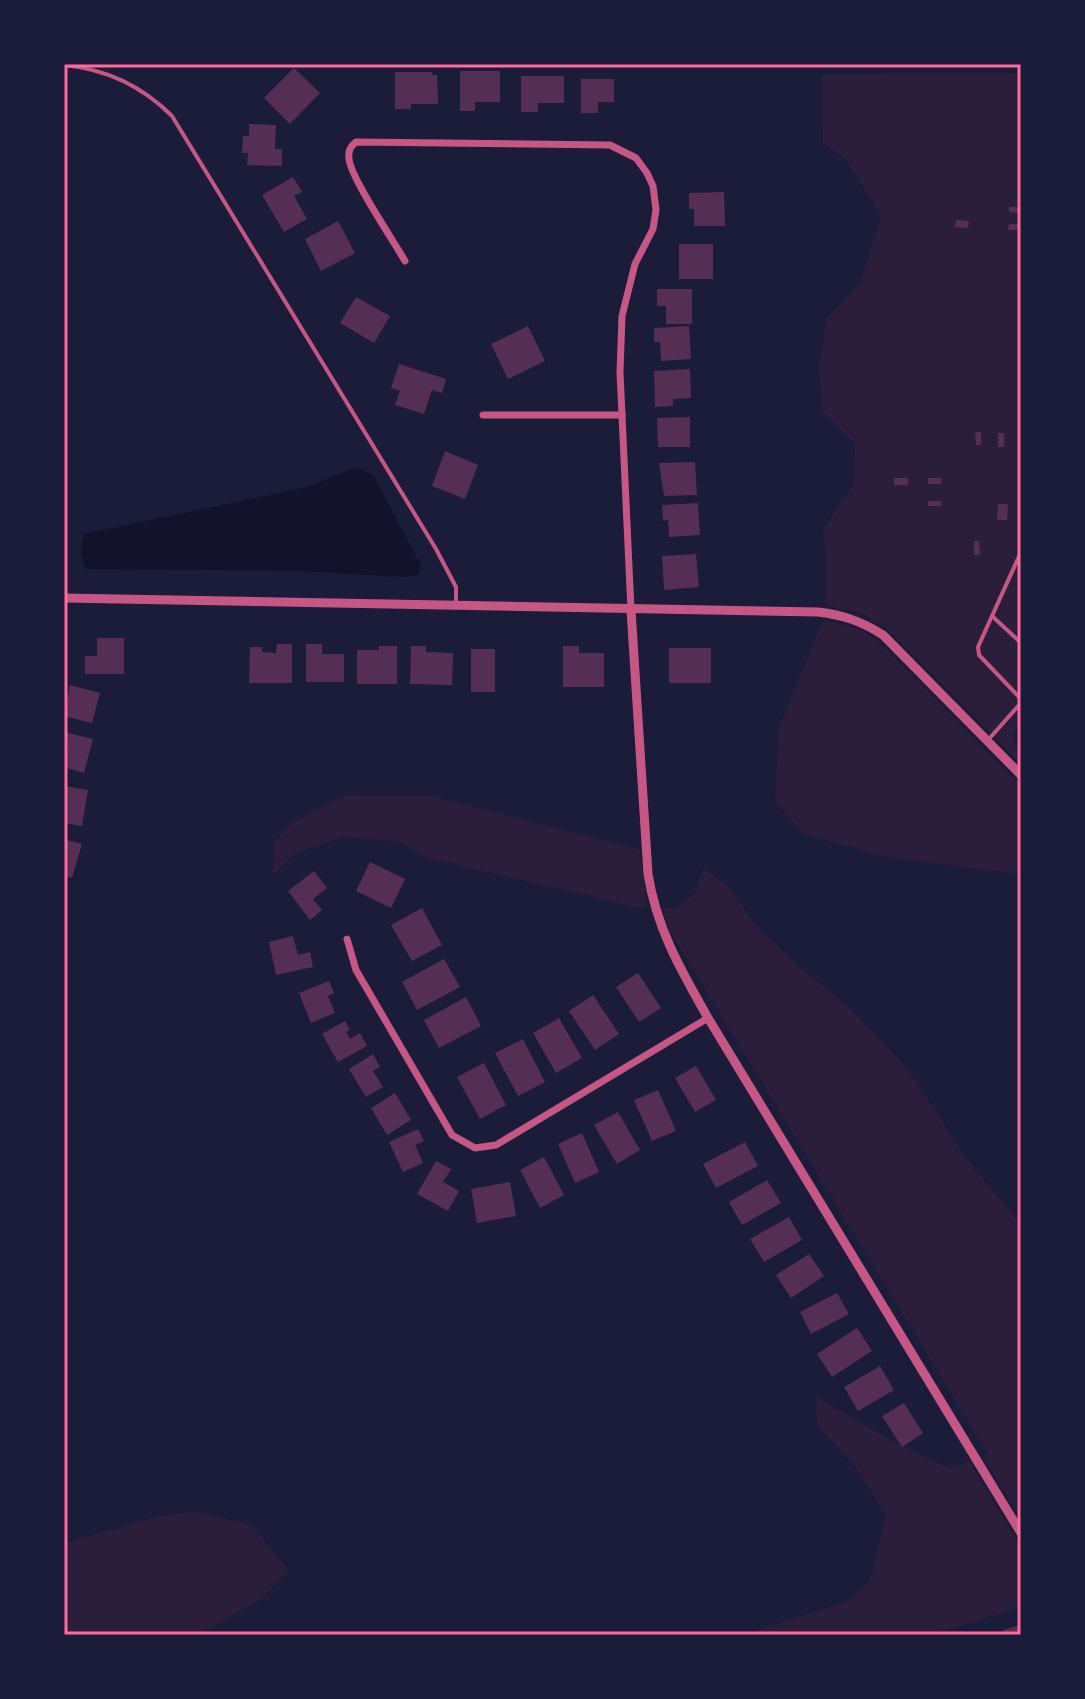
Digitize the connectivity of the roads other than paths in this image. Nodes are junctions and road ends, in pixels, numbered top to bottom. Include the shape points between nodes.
1 (64, 65) edge
2 (405, 261) dead end
3 (483, 415) dead end
4 (622, 415) junction
5 (1021, 552) edge
6 (64, 598) edge
7 (456, 605) junction
8 (631, 610) junction
9 (992, 616) junction
10 (1020, 642) edge
11 (1021, 701) edge
12 (988, 740) junction
13 (1021, 775) edge
14 (347, 939) dead end
15 (708, 1018) junction
16 (1021, 1533) edge

1 - 7 lane via 130,83 172,116 436,549 456,587
2 - 4 street via 353,172 348,155 356,142 594,144 610,145 636,158 653,186 656,210 622,316
3 - 4 street
4 - 8 street
5 - 9 lane
6 - 7 street
7 - 8 street
8 - 12 street via 818,612 863,622 883,635
8 - 15 street via 654,908 671,952
9 - 10 lane
9 - 11 lane via 979,655
11 - 12 lane
12 - 13 street
14 - 15 street via 356,970 452,1135 475,1148 496,1145
15 - 16 street

